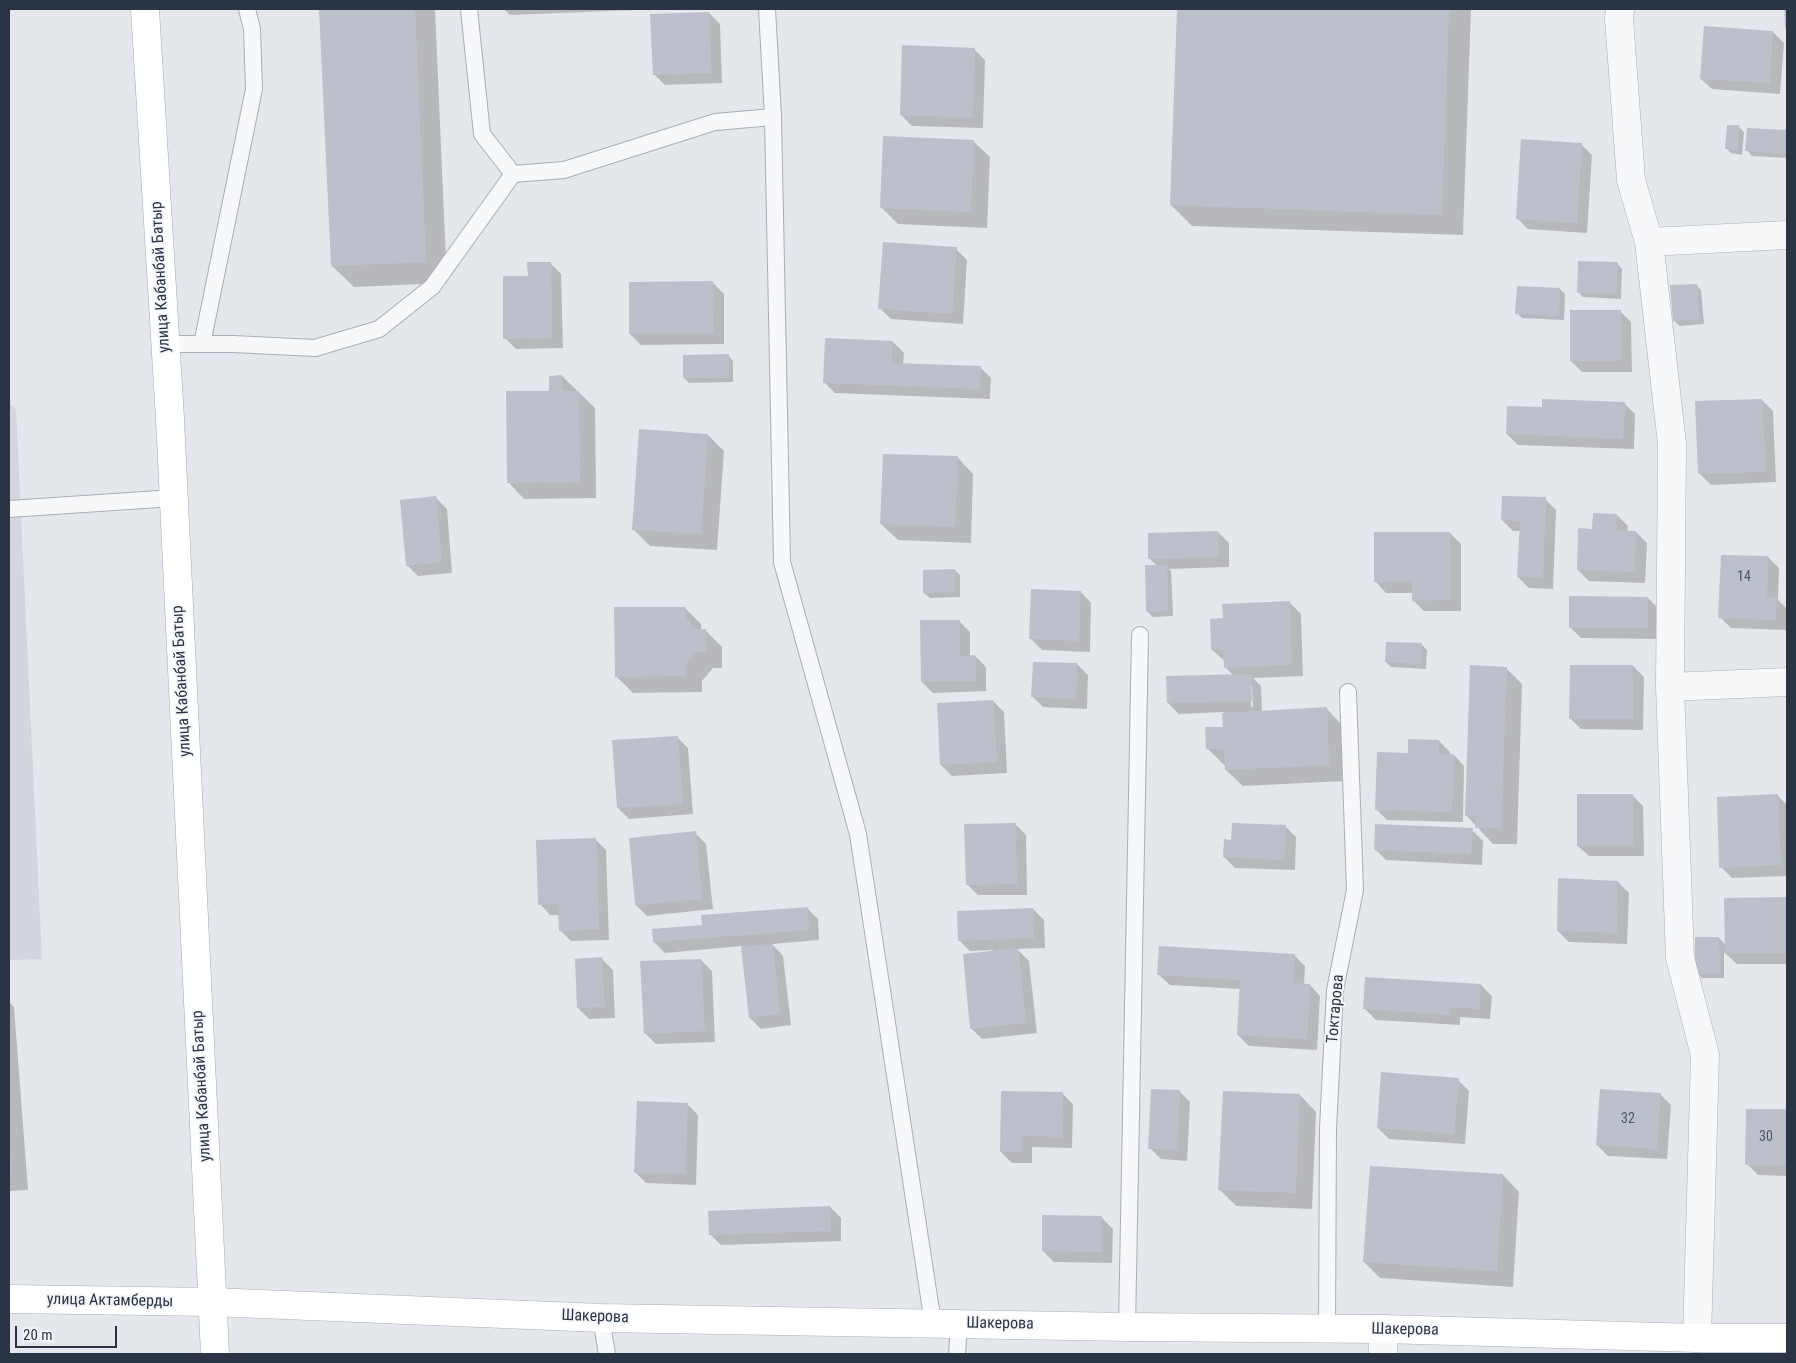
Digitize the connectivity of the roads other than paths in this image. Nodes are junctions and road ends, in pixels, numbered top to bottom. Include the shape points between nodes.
1 (145, 9) edge
2 (247, 9) edge
3 (469, 9) edge
4 (767, 9) edge
5 (1620, 9) edge
6 (773, 117) junction
7 (513, 174) junction
8 (1787, 235) edge
9 (1649, 242) junction
10 (165, 344) junction
11 (202, 344) junction
12 (174, 498) junction
13 (9, 509) edge
14 (1140, 635) dead end
15 (1787, 682) edge
16 (1670, 687) junction
17 (1348, 692) dead end
18 (9, 1299) edge
19 (212, 1302) junction
20 (601, 1318) junction
21 (946, 1323) junction
22 (1127, 1327) junction
23 (1327, 1328) junction
24 (1697, 1338) junction
25 (1787, 1338) edge
26 (1383, 1342) edge
27 (214, 1354) edge
28 (607, 1354) edge
29 (957, 1354) edge

1 - 10 street, улица Кабанбай Батыр
2 - 11 lane via 252,29 254,89
3 - 7 lane via 482,134
4 - 6 lane
5 - 9 street via 1631,180
6 - 7 lane via 715,122 564,170
6 - 21 lane via 782,562 858,834
7 - 11 lane via 432,287 379,329 315,348
8 - 9 street
9 - 16 street via 1672,444
10 - 11 lane
10 - 12 street, улица Кабанбай Батыр
12 - 13 lane
12 - 19 street, улица Кабанбай Батыр
14 - 22 lane
15 - 16 street
16 - 24 street via 1680,958 1704,1055
17 - 23 lane, Токтарова via 1355,890 1335,990 1328,1129
18 - 19 street, улица Актамберды
19 - 20 street, Шакерова
19 - 27 street, улица Кабанбай Батыр
20 - 21 street, Шакерова
20 - 28 lane
21 - 22 street, Шакерова
21 - 29 lane
22 - 23 street, Шакерова
23 - 26 street, Шакерова
24 - 25 street, Шакерова
24 - 26 street, Шакерова

